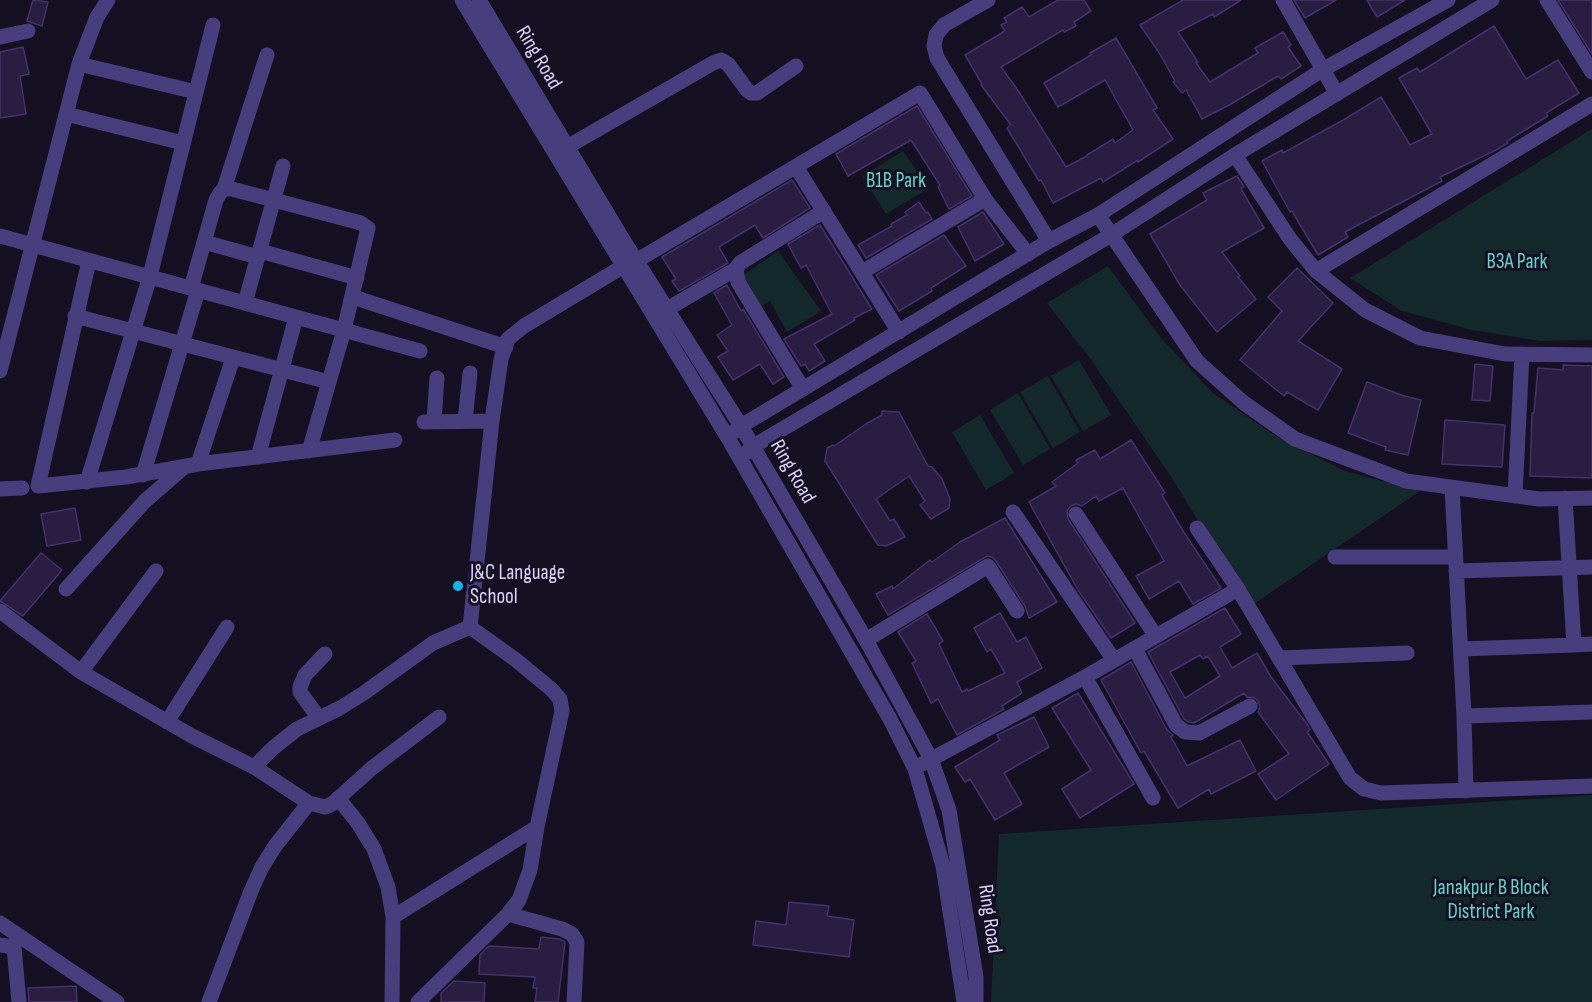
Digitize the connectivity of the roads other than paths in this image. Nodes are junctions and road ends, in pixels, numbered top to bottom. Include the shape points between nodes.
1 (108, 0) edge
2 (462, 0) edge
3 (478, 0) edge
4 (987, 0) edge
5 (1283, 0) edge
6 (1448, 0) edge
7 (1492, 0) edge
8 (1547, 0) edge
9 (213, 25) dead end
10 (28, 32) dead end
11 (0, 38) edge
12 (267, 55) dead end
13 (79, 64) junction
14 (796, 66) dead end
15 (1322, 70) junction
16 (1592, 72) edge
17 (196, 92) junction
18 (1337, 94) junction
19 (1592, 104) edge
20 (66, 114) junction
21 (183, 143) junction
22 (567, 147) junction
23 (1235, 156) junction
24 (283, 166) dead end
25 (796, 167) junction
26 (224, 189) junction
27 (985, 199) junction
28 (274, 200) junction
29 (824, 211) junction
30 (1098, 215) junction
31 (1111, 235) junction
32 (0, 236) edge
33 (1049, 241) junction
34 (204, 242) junction
35 (32, 246) junction
36 (259, 254) junction
37 (1028, 254) junction
38 (635, 260) junction
39 (89, 261) junction
40 (736, 269) junction
41 (1316, 271) junction
42 (862, 272) junction
43 (150, 276) junction
44 (357, 278) junction
45 (194, 289) junction
46 (353, 297) junction
47 (245, 303) junction
48 (667, 309) junction
49 (75, 316) junction
50 (296, 317) junction
51 (344, 330) junction
52 (133, 332) junction
53 (899, 332) junction
54 (182, 345) junction
55 (506, 347) junction
56 (420, 351) dead end
57 (1522, 354) junction
58 (1592, 355) edge
59 (233, 358) junction
60 (282, 370) junction
61 (0, 371) edge
62 (470, 373) dead end
63 (437, 378) dead end
64 (329, 382) junction
65 (803, 389) junction
66 (465, 421) junction
67 (492, 421) junction
68 (741, 426) junction
69 (728, 438) junction
70 (396, 440) dead end
71 (752, 447) junction
72 (309, 451) junction
73 (258, 457) junction
74 (740, 459) junction
75 (190, 466) junction
76 (143, 474) junction
77 (87, 482) junction
78 (22, 488) dead end
79 (1452, 488) junction
80 (0, 489) edge
81 (1515, 496) junction
82 (1565, 498) junction
83 (1592, 498) edge
84 (1013, 512) dead end
85 (1076, 514) dead end
86 (1197, 528) dead end
87 (1335, 557) dead end
88 (1456, 564) junction
89 (1592, 567) edge
90 (1571, 568) junction
91 (156, 571) dead end
92 (66, 589) dead end
93 (1238, 589) junction
94 (0, 611) edge
95 (1017, 611) dead end
96 (227, 627) dead end
97 (470, 627) junction
98 (1155, 635) junction
99 (866, 640) junction
100 (1574, 645) junction
101 (1592, 645) edge
102 (1135, 648) junction
103 (1461, 649) junction
104 (1407, 653) dead end
105 (325, 654) dead end
106 (1279, 658) junction
107 (1114, 660) junction
108 (81, 672) junction
109 (1085, 677) junction
110 (1250, 706) dead end
111 (1592, 712) edge
112 (1464, 716) junction
113 (318, 717) junction
114 (439, 717) dead end
115 (167, 722) junction
116 (931, 759) junction
117 (255, 767) junction
118 (915, 769) junction
119 (1592, 786) edge
120 (1466, 791) junction
121 (338, 798) junction
122 (1153, 798) dead end
123 (309, 803) junction
124 (537, 827) junction
125 (508, 914) junction
126 (393, 917) junction
127 (0, 923) edge
128 (11, 942) edge
129 (437, 984) junction
130 (19, 1002) edge
131 (117, 1002) edge
132 (209, 1002) edge
133 (392, 1002) edge
134 (418, 1002) edge
135 (436, 1002) edge
136 (574, 1002) edge
137 (964, 1002) edge
138 (976, 1002) edge

1 - 13 street via 97,17
2 - 38 street, Ring Road
3 - 22 street, Ring Road
4 - 33 street via 944,25 936,35 937,58
5 - 15 street
6 - 15 street
7 - 18 street
8 - 16 street
9 - 17 street
10 - 11 street
12 - 26 street
13 - 17 street
13 - 20 street
14 - 22 street via 757,93 750,93 721,60
15 - 18 street
15 - 30 street
17 - 21 street
18 - 23 street
19 - 41 street
20 - 21 street
20 - 35 street
21 - 43 street
22 - 38 street, Ring Road
23 - 31 street
23 - 41 street
24 - 28 street
25 - 27 street via 920,93
25 - 29 street
25 - 38 street
26 - 28 street
26 - 34 street via 216,200
27 - 37 street
27 - 42 street
28 - 36 street
28 - 44 street via 366,224 369,232
29 - 40 street
29 - 42 street
30 - 31 street
30 - 33 street
31 - 71 street
31 - 79 street via 1197,361 1244,403 1295,439 1406,481
32 - 35 street
33 - 37 street
34 - 36 street
34 - 45 street
35 - 39 street
35 - 61 street
36 - 44 street
36 - 47 street
37 - 53 street
38 - 48 street, Ring Road
38 - 55 street via 524,326 508,339
38 - 69 street, Ring Road
39 - 43 street
39 - 49 street
40 - 48 street
40 - 65 street via 738,282
41 - 57 street via 1365,310 1420,338
42 - 53 street
43 - 45 street
43 - 52 street
44 - 46 street
45 - 47 street
45 - 54 street
46 - 51 street
46 - 55 street
47 - 50 street
48 - 68 street, Ring Road
49 - 52 street
49 - 77 street via 38,486
50 - 51 street
50 - 60 street
51 - 56 street
51 - 64 street
52 - 54 street
52 - 77 street
53 - 65 street
54 - 59 street
54 - 76 street
55 - 67 street
57 - 58 street
57 - 81 street
59 - 60 street
59 - 75 street
60 - 64 street
60 - 73 street
62 - 66 street
63 - 66 street via 429,422
64 - 72 street
65 - 68 street
66 - 67 street
67 - 97 street
68 - 69 street
68 - 71 street, Ring Road
69 - 74 street, Ring Road
70 - 72 street
71 - 74 street
71 - 99 street, Ring Road
72 - 73 street
73 - 75 street
74 - 118 street, Ring Road
75 - 76 street
75 - 92 street via 145,501
76 - 77 street
78 - 80 street
79 - 81 street
79 - 88 street
81 - 82 street
82 - 83 street
82 - 90 street
84 - 107 street
85 - 98 street
86 - 93 street
87 - 88 street
88 - 90 street
88 - 103 street
89 - 90 street
90 - 100 street
91 - 108 street
93 - 98 street
93 - 106 street
94 - 108 street
95 - 99 street via 988,566
96 - 115 street
97 - 113 street via 433,644 364,693
97 - 124 street via 561,699 562,711
98 - 102 street
99 - 116 street, Ring Road
100 - 101 street
100 - 103 street
102 - 107 street
102 - 110 street via 1176,725 1185,732 1199,733
103 - 112 street
104 - 106 street
105 - 113 street via 305,675 300,687
106 - 120 street via 1350,778 1364,789 1381,793
107 - 109 street
108 - 115 street
109 - 116 street
109 - 122 street
111 - 112 street
112 - 120 street
113 - 117 street via 289,735
114 - 121 street
115 - 117 street
116 - 118 street
116 - 138 street, Ring Road via 949,810 976,977
117 - 123 street
118 - 137 street, Ring Road via 943,866
119 - 120 street
121 - 123 street via 325,807
121 - 126 street via 374,849 388,887
123 - 132 street via 262,867
124 - 125 street via 530,870 519,900
124 - 126 street
125 - 129 street
125 - 136 street via 572,934 577,942
126 - 133 street
127 - 128 street
128 - 130 street
128 - 131 street
129 - 134 street
129 - 135 street

